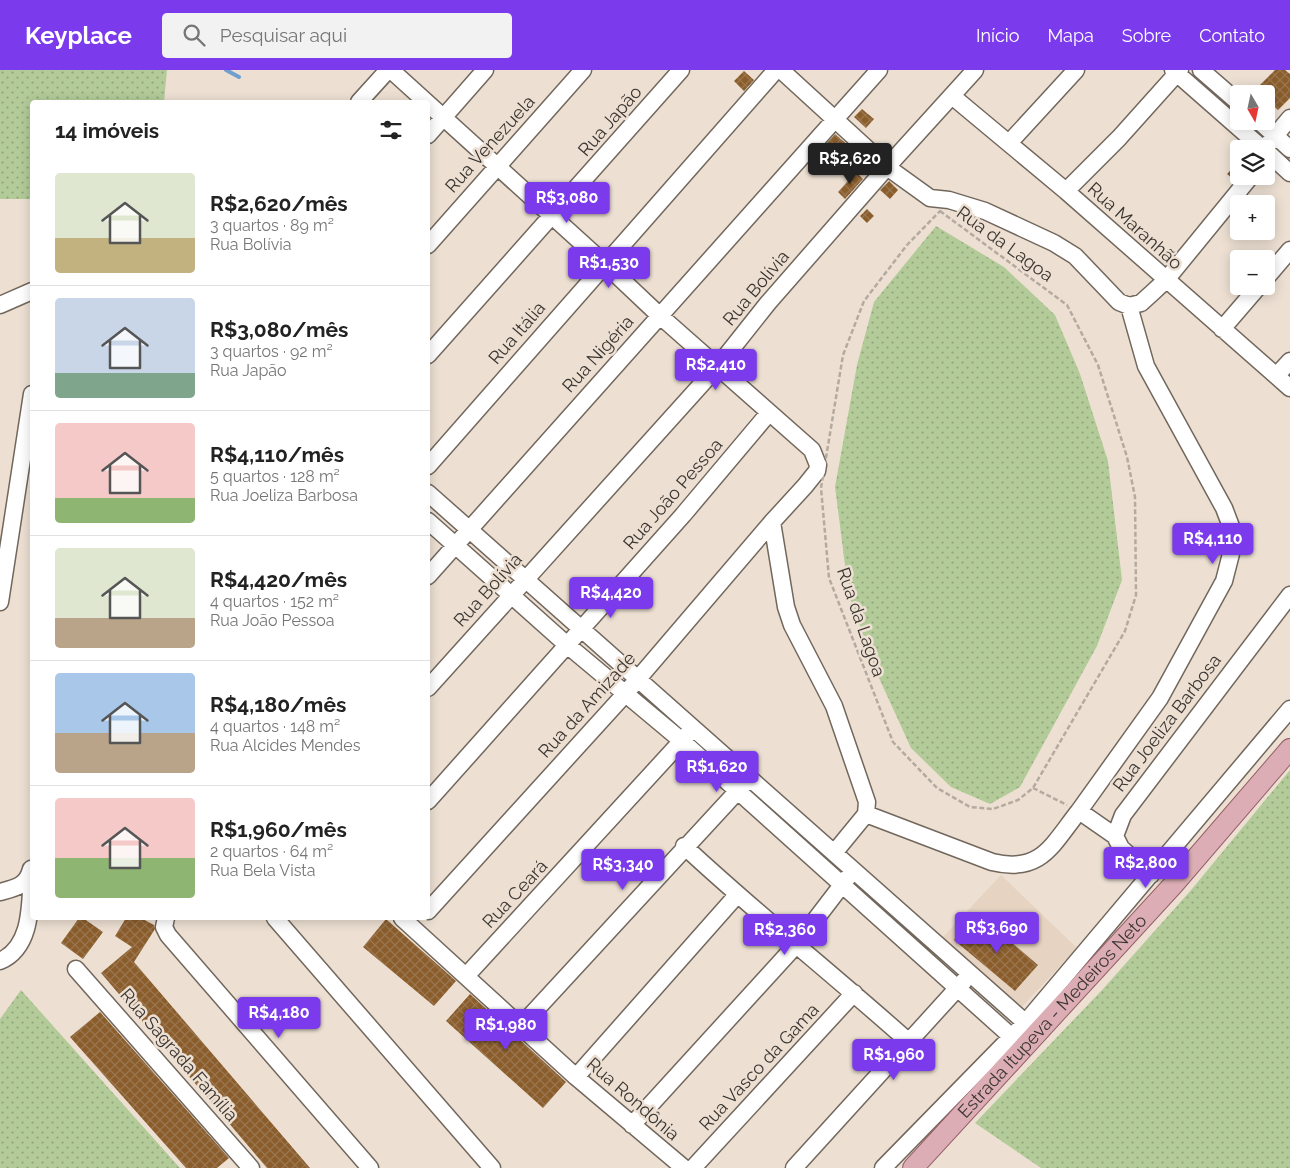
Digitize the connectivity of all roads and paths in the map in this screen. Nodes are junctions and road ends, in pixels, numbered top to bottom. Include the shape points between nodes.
1 (390, 70) edge
2 (485, 70) edge
3 (583, 70) edge
4 (681, 70) edge
5 (776, 70) edge
6 (781, 70) edge
7 (879, 70) edge
8 (975, 70) edge
9 (1076, 70) edge
10 (1201, 70) edge
11 (1177, 71) edge
12 (1230, 95) edge
13 (952, 96) junction
14 (361, 100) edge
15 (424, 100) edge
16 (430, 105) edge
17 (444, 117) junction
18 (1290, 118) edge
19 (835, 120) junction
20 (1271, 130) edge
21 (430, 133) edge
22 (1252, 140) edge
23 (1284, 140) edge
24 (1009, 143) junction
25 (1275, 160) edge
26 (497, 167) junction
27 (887, 167) junction
28 (1290, 173) edge
29 (1244, 185) edge
30 (1066, 191) junction
31 (552, 217) junction
32 (430, 243) edge
33 (1290, 250) edge
34 (604, 263) junction
35 (1275, 268) edge
36 (1166, 280) junction
37 (30, 292) edge
38 (1251, 295) edge
39 (0, 305) edge
40 (1129, 306) junction
41 (659, 315) junction
42 (1222, 329) junction
43 (430, 353) edge
44 (1290, 361) edge
45 (718, 366) junction
46 (1277, 376) junction
47 (1290, 388) edge
48 (30, 404) edge
49 (768, 414) junction
50 (430, 464) edge
51 (430, 495) edge
52 (772, 522) junction
53 (6, 523) edge
54 (430, 523) edge
55 (468, 530) junction
56 (454, 545) junction
57 (430, 574) edge
58 (524, 580) junction
59 (511, 594) junction
60 (1290, 595) edge
61 (0, 602) edge
62 (581, 628) junction
63 (566, 644) junction
64 (638, 679) junction
65 (430, 686) edge
66 (625, 694) junction
67 (1290, 709) edge
68 (694, 728) junction
69 (682, 741) junction
70 (1290, 749) edge
71 (749, 778) junction
72 (1033, 788) junction
73 (738, 791) junction
74 (430, 799) edge
75 (1079, 811) junction
76 (866, 814) junction
77 (1116, 836) junction
78 (684, 846) junction
79 (834, 853) junction
80 (30, 870) edge
81 (1151, 875) junction
82 (848, 878) junction
83 (0, 892) edge
84 (30, 894) edge
85 (737, 895) junction
86 (430, 909) edge
87 (276, 920) edge
88 (412, 921) edge
89 (165, 922) edge
90 (796, 945) junction
91 (0, 961) edge
92 (76, 969) dead end
93 (969, 973) junction
94 (467, 975) junction
95 (957, 989) junction
96 (854, 993) junction
97 (520, 1026) junction
98 (1024, 1035) junction
99 (908, 1042) junction
100 (576, 1077) junction
101 (632, 1125) junction
102 (251, 1168) edge
103 (370, 1168) edge
104 (492, 1168) edge
105 (684, 1168) edge
106 (693, 1168) edge
107 (794, 1168) edge
108 (883, 1168) edge
109 (912, 1168) edge

1 - 14 street
1 - 15 street
2 - 17 street
3 - 26 street, Rua Venezuela
4 - 31 street, Rua Japão
5 - 34 street, Rua Itália
6 - 19 street
7 - 19 street, Rua Nigéria
8 - 13 street, Rua Bolívia
9 - 24 street
10 - 12 street
11 - 22 street
11 - 30 street via 1119,138
13 - 24 street, Rua Maranhão
13 - 27 street, Rua Bolívia
16 - 17 street
17 - 21 street
17 - 26 street
18 - 23 street
19 - 27 street
19 - 41 street, Rua Nigéria
20 - 23 street
24 - 30 street, Rua Maranhão
25 - 28 street
26 - 31 street
26 - 32 street, Rua Venezuela
27 - 40 street via 930,198 985,211 1054,243 1075,256 1119,302
27 - 45 street, Rua Bolívia via 768,303
29 - 36 street
30 - 36 street, Rua Maranhão
31 - 34 street
31 - 43 street, Rua Japão
33 - 35 street
34 - 41 street
34 - 50 street, Rua Itália
36 - 40 street via 1141,303
36 - 42 street, Rua Maranhão
37 - 39 street
38 - 42 street
40 - 75 street via 1146,366 1224,508 1232,529 1233,546 1224,581 1160,698
41 - 45 street
41 - 55 street, Rua Nigéria
42 - 46 street, Rua Maranhão
44 - 46 street
45 - 49 street
45 - 58 street, Rua Bolívia
46 - 47 street, Rua Maranhão
48 - 53 street
49 - 52 street, Rua da Amizade via 812,450 818,466
49 - 62 street, Rua João Pessoa
51 - 55 street
52 - 64 street, Rua da Amizade
52 - 76 street via 786,607 834,706 864,790
53 - 61 street
54 - 56 street
55 - 56 street, Rua Nigéria
55 - 58 street
56 - 57 street, Rua Nigéria
56 - 59 street
58 - 59 street, Rua Bolívia
58 - 62 street
59 - 63 street
59 - 65 street, Rua Bolívia
60 - 77 street, Rua Joeliza Barbosa via 1130,804
62 - 63 street, Rua João Pessoa
62 - 64 street
63 - 66 street
63 - 74 street, Rua João Pessoa
64 - 66 street, Rua da Amizade
64 - 68 street
66 - 69 street
66 - 86 street, Rua da Amizade
67 - 81 street
68 - 69 street, Rua Ceará
68 - 71 street
69 - 73 street
69 - 94 street, Rua Ceará
70 - 98 main road, Estrada Itupeva - Medeiros Neto via 1173,886
71 - 73 street
71 - 79 street
72 - 72 path, Rua da Lagoa via 1125,631 1136,595 1135,498 1128,457 1098,365 1067,305 940,211 906,245 864,301 843,355 821,488 829,578 893,742 937,788 970,807 993,809 1018,800
72 - 75 path
73 - 78 street
73 - 82 street
75 - 76 street via 1044,855 1021,866 992,862
75 - 77 street
76 - 79 street
77 - 81 street via 1121,848
78 - 85 street
78 - 97 street
79 - 82 street
80 - 83 street via 25,883
81 - 98 street
82 - 90 street
82 - 93 street
82 - 95 street
84 - 91 street via 27,926 16,950
85 - 90 street
85 - 100 street
87 - 104 street
88 - 94 street, Rua Rondônia
89 - 103 street via 175,943
90 - 96 street
90 - 101 street
92 - 102 street, Rua Sagrada Família
93 - 95 street
93 - 98 street
94 - 97 street, Rua Rondônia
95 - 98 street
95 - 99 street
96 - 99 street
96 - 106 street, Rua Vasco da Gama
97 - 100 street, Rua Rondônia
98 - 108 street
98 - 109 main road, Estrada Itupeva - Medeiros Neto
99 - 107 street
100 - 101 street, Rua Rondônia
101 - 105 street, Rua Rondônia

